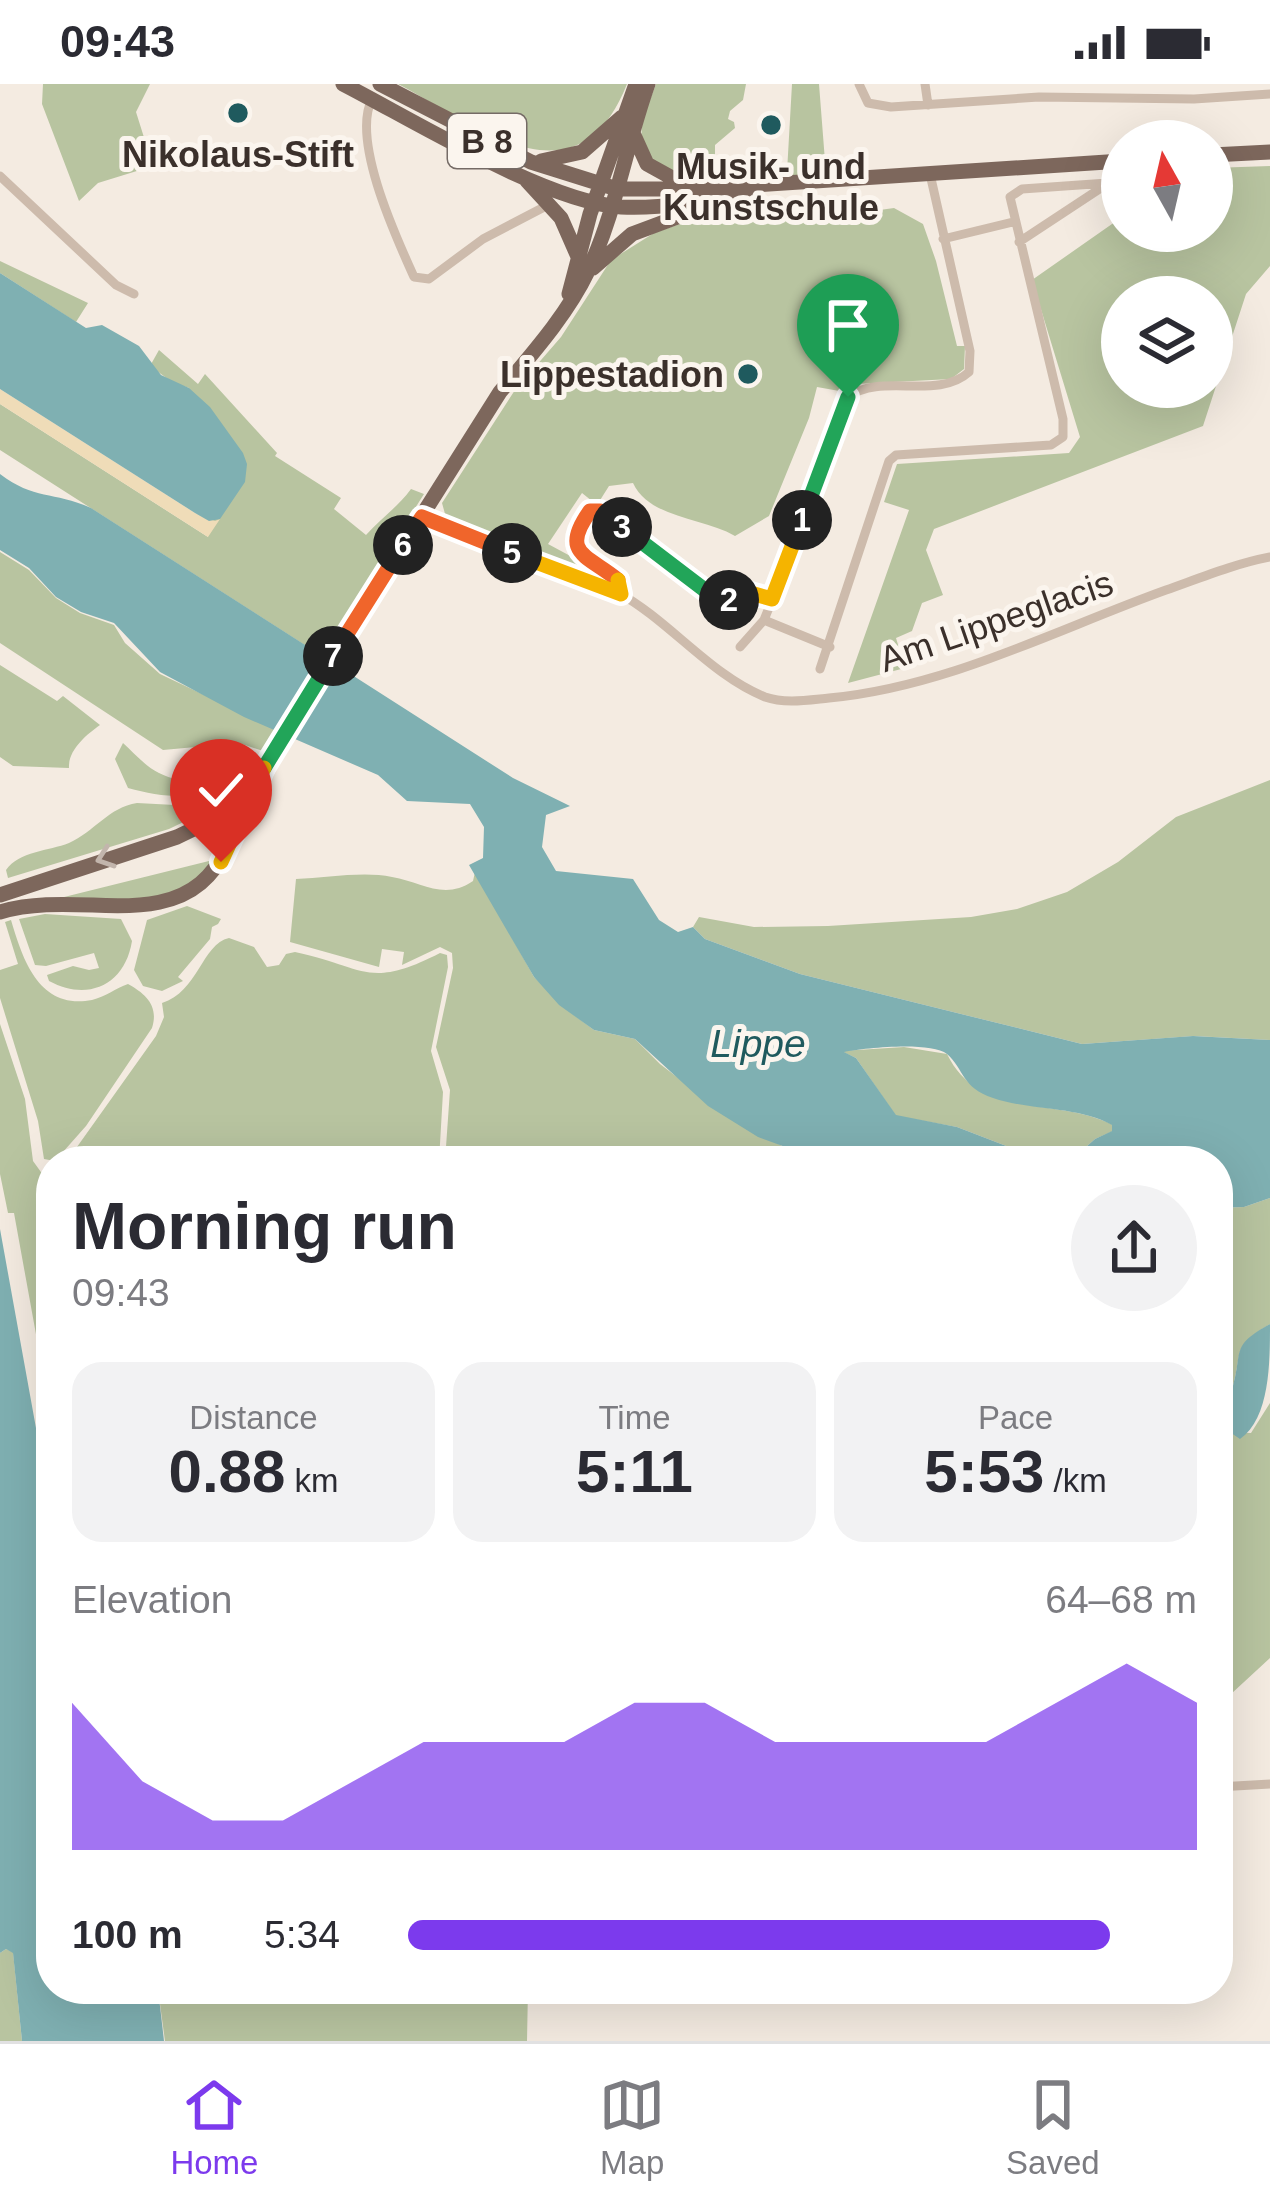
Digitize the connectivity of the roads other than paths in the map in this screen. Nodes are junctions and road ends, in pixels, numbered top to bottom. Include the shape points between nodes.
1 (343, 84) edge
2 (635, 84) edge
3 (648, 84) edge
4 (859, 84) edge
5 (926, 84) edge
6 (1191, 84) edge
7 (378, 88) edge
8 (1270, 94) edge
9 (1194, 99) junction
10 (928, 105) junction
11 (625, 115) junction
12 (633, 131) junction
13 (1270, 152) edge
14 (1233, 154) edge
15 (1101, 162) edge
16 (526, 168) junction
17 (930, 174) junction
18 (0, 176) edge
19 (886, 178) junction
20 (1101, 183) edge
21 (599, 185) junction
22 (1101, 188) edge
23 (693, 189) junction
24 (615, 197) junction
25 (725, 199) junction
26 (593, 202) junction
27 (550, 204) junction
28 (1013, 222) junction
29 (944, 239) junction
30 (1018, 242) junction
31 (583, 267) junction
32 (134, 294) dead end
33 (422, 517) junction
34 (1270, 557) edge
35 (621, 594) junction
36 (772, 599) junction
37 (764, 620) junction
38 (740, 646) dead end
39 (830, 647) junction
40 (820, 669) dead end
41 (270, 756) junction
42 (11, 897) edge
43 (0, 911) edge
44 (1270, 1784) edge
45 (1233, 1786) edge

1 - 7 main road, B 8
2 - 11 main road
3 - 12 main road
4 - 10 street via 868,103
5 - 10 street
6 - 9 street
7 - 16 main road, B 8
7 - 27 street via 367,110 367,147 414,277 429,280
8 - 9 street
9 - 10 street
11 - 16 main road via 582,152
11 - 21 main road
12 - 23 main road via 647,164
12 - 24 main road
13 - 14 main road
15 - 17 main road, B 8
16 - 21 main road, B 8
16 - 26 main road, B 8
16 - 27 main road
17 - 19 main road, B 8
17 - 29 street
18 - 32 street
19 - 23 main road, B 8
19 - 25 main road, B 8
20 - 28 street via 1022,189 1010,197
21 - 24 main road, B 8
21 - 26 main road
22 - 30 street
23 - 24 main road, B 8
24 - 25 main road, B 8
24 - 26 main road, B 8
24 - 31 main road
25 - 31 main road, B 8 via 632,234
26 - 31 main road
27 - 31 main road
28 - 29 street
28 - 30 street
29 - 36 street via 969,372 952,384 868,388 848,397
30 - 39 street via 1063,437 1052,445 889,461
31 - 33 main road via 568,303 500,392
33 - 35 street, Am Lippeglacis
33 - 41 main road
34 - 35 street, Am Lippeglacis via 938,678 815,699 760,695
35 - 36 street via 617,578 584,557 575,541 590,511 724,602 747,592
36 - 37 street
37 - 38 street
37 - 39 street
39 - 40 street
41 -> 42 main road via 208,822
41 - 42 main road via 221,862 188,894 148,906
42 - 43 main road
44 - 45 street

